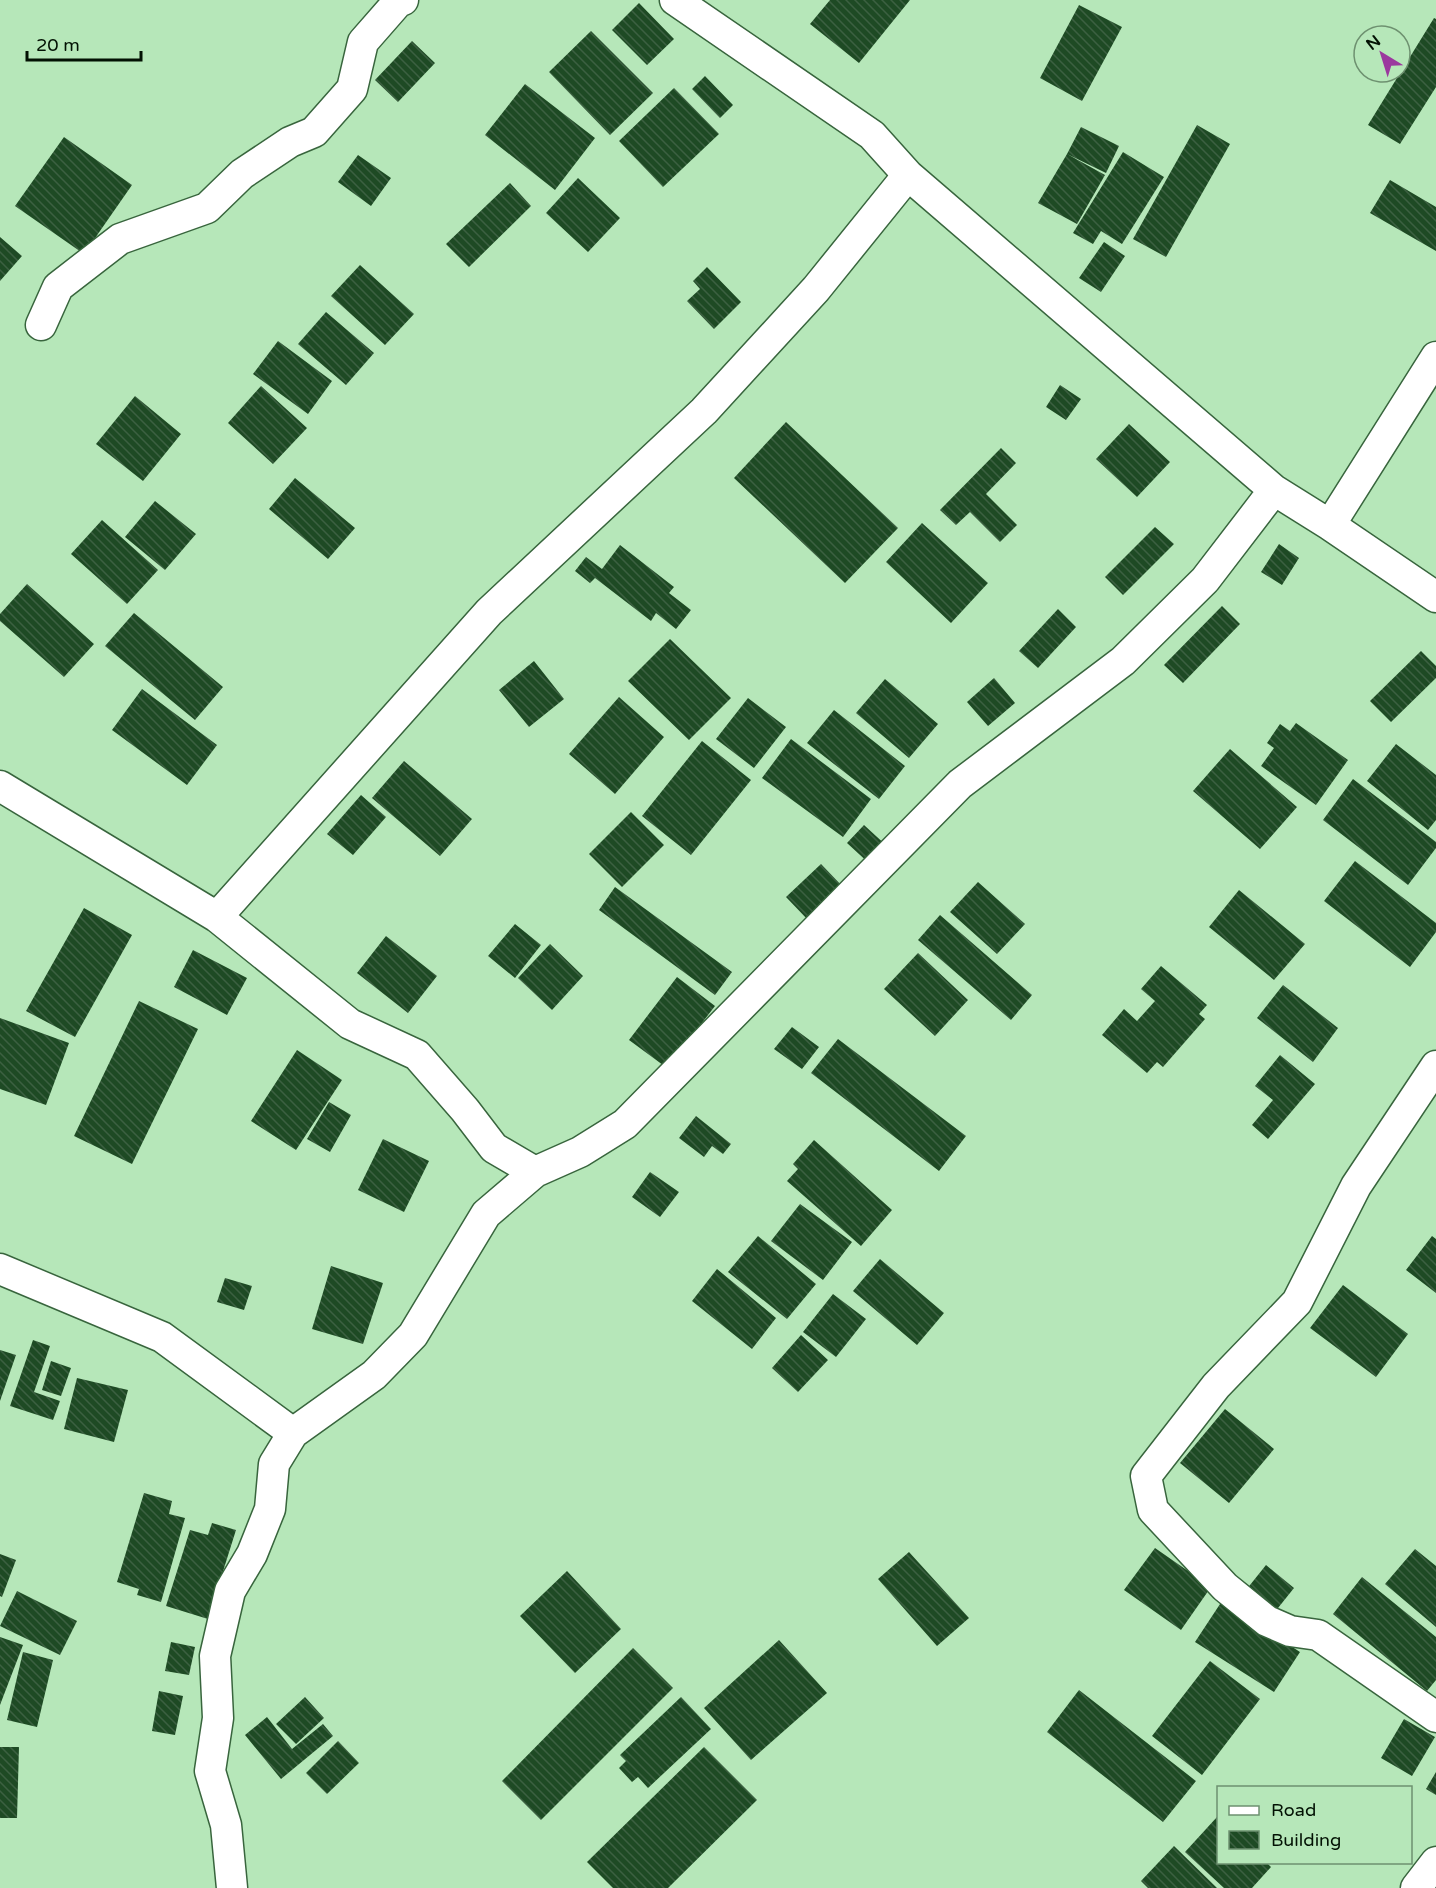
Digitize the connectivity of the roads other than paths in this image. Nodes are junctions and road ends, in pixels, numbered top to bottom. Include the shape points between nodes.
1 (403, 0) edge
2 (675, 0) edge
3 (908, 175) junction
4 (41, 325) dead end
5 (1436, 357) edge
6 (1274, 490) junction
7 (1330, 525) junction
8 (1436, 597) edge
9 (0, 786) edge
10 (217, 917) junction
11 (1436, 1066) edge
12 (535, 1172) junction
13 (0, 1269) edge
14 (293, 1433) junction
15 (1436, 1717) edge
16 (1436, 1862) edge
17 (232, 1888) edge
18 (1416, 1888) edge

1 - 4 street via 363,42 352,89 314,132 290,142 242,174 207,208 120,238 58,287
2 - 3 street via 873,135
3 - 6 street
3 - 10 street via 816,289 704,411 489,612
5 - 7 street
6 - 7 street
6 - 12 street via 1205,580 1123,661 960,784 625,1124 580,1152
7 - 8 street
9 - 10 street
10 - 12 street via 350,1024 417,1055 494,1148
11 - 15 street via 1356,1186 1297,1302 1216,1386 1146,1476 1153,1510 1225,1587 1267,1621 1290,1631 1318,1635
12 - 14 street via 486,1214 413,1335 374,1375
13 - 14 street via 162,1337
14 - 17 street via 274,1464 270,1509 252,1554 230,1591 215,1656 218,1718 210,1771 226,1825
16 - 18 street

